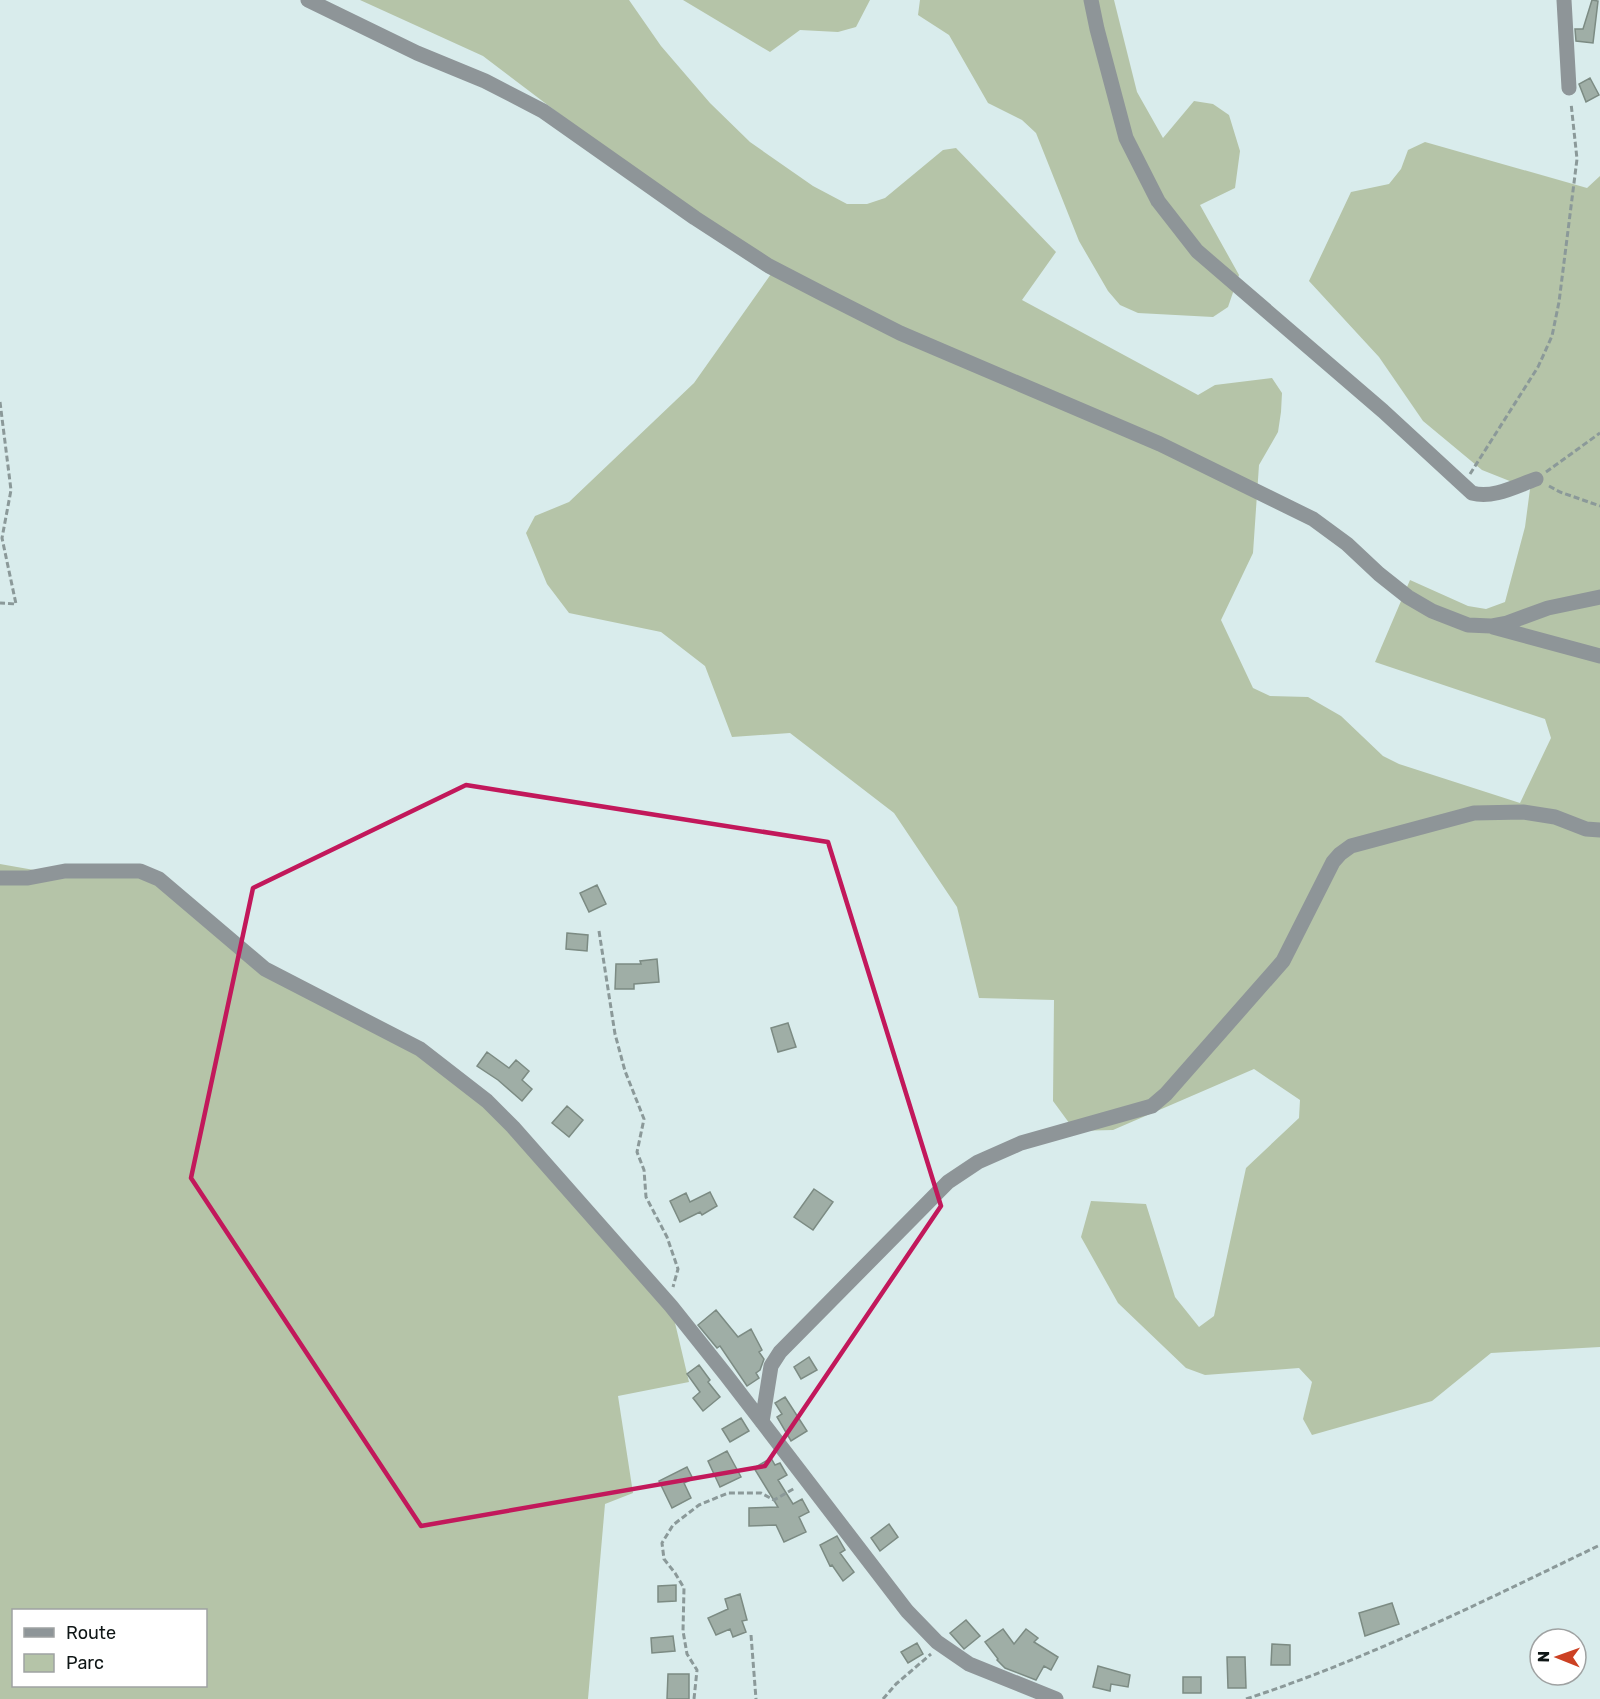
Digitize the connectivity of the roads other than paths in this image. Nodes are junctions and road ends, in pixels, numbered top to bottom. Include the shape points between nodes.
1 (308, 0) edge
2 (1091, 0) edge
3 (1564, 0) edge
4 (1569, 88) road end
5 (1536, 479) road end
6 (1600, 597) edge
7 (1491, 626) junction
8 (1600, 656) edge
9 (1600, 830) edge
10 (0, 878) edge
11 (28, 878) junction
12 (0, 885) edge
13 (762, 1422) junction
14 (1056, 1699) edge

1 - 7 street via 543,111 769,266 900,333 1160,444 1313,519 1408,597 1468,625
2 - 5 street via 1126,138 1158,201 1197,251 1472,493 1492,494
3 - 4 street
6 - 7 street
7 - 8 street
9 - 13 street via 1523,812 1474,813 1351,846 1333,862 1283,961 1166,1094 1152,1106 1021,1143 978,1162 948,1182 780,1352 771,1366
10 - 11 street
11 - 12 street
11 - 13 street via 65,871 140,871 159,879 265,969 420,1049 487,1101 513,1127 671,1306
13 - 14 street via 907,1611 941,1645 969,1664

